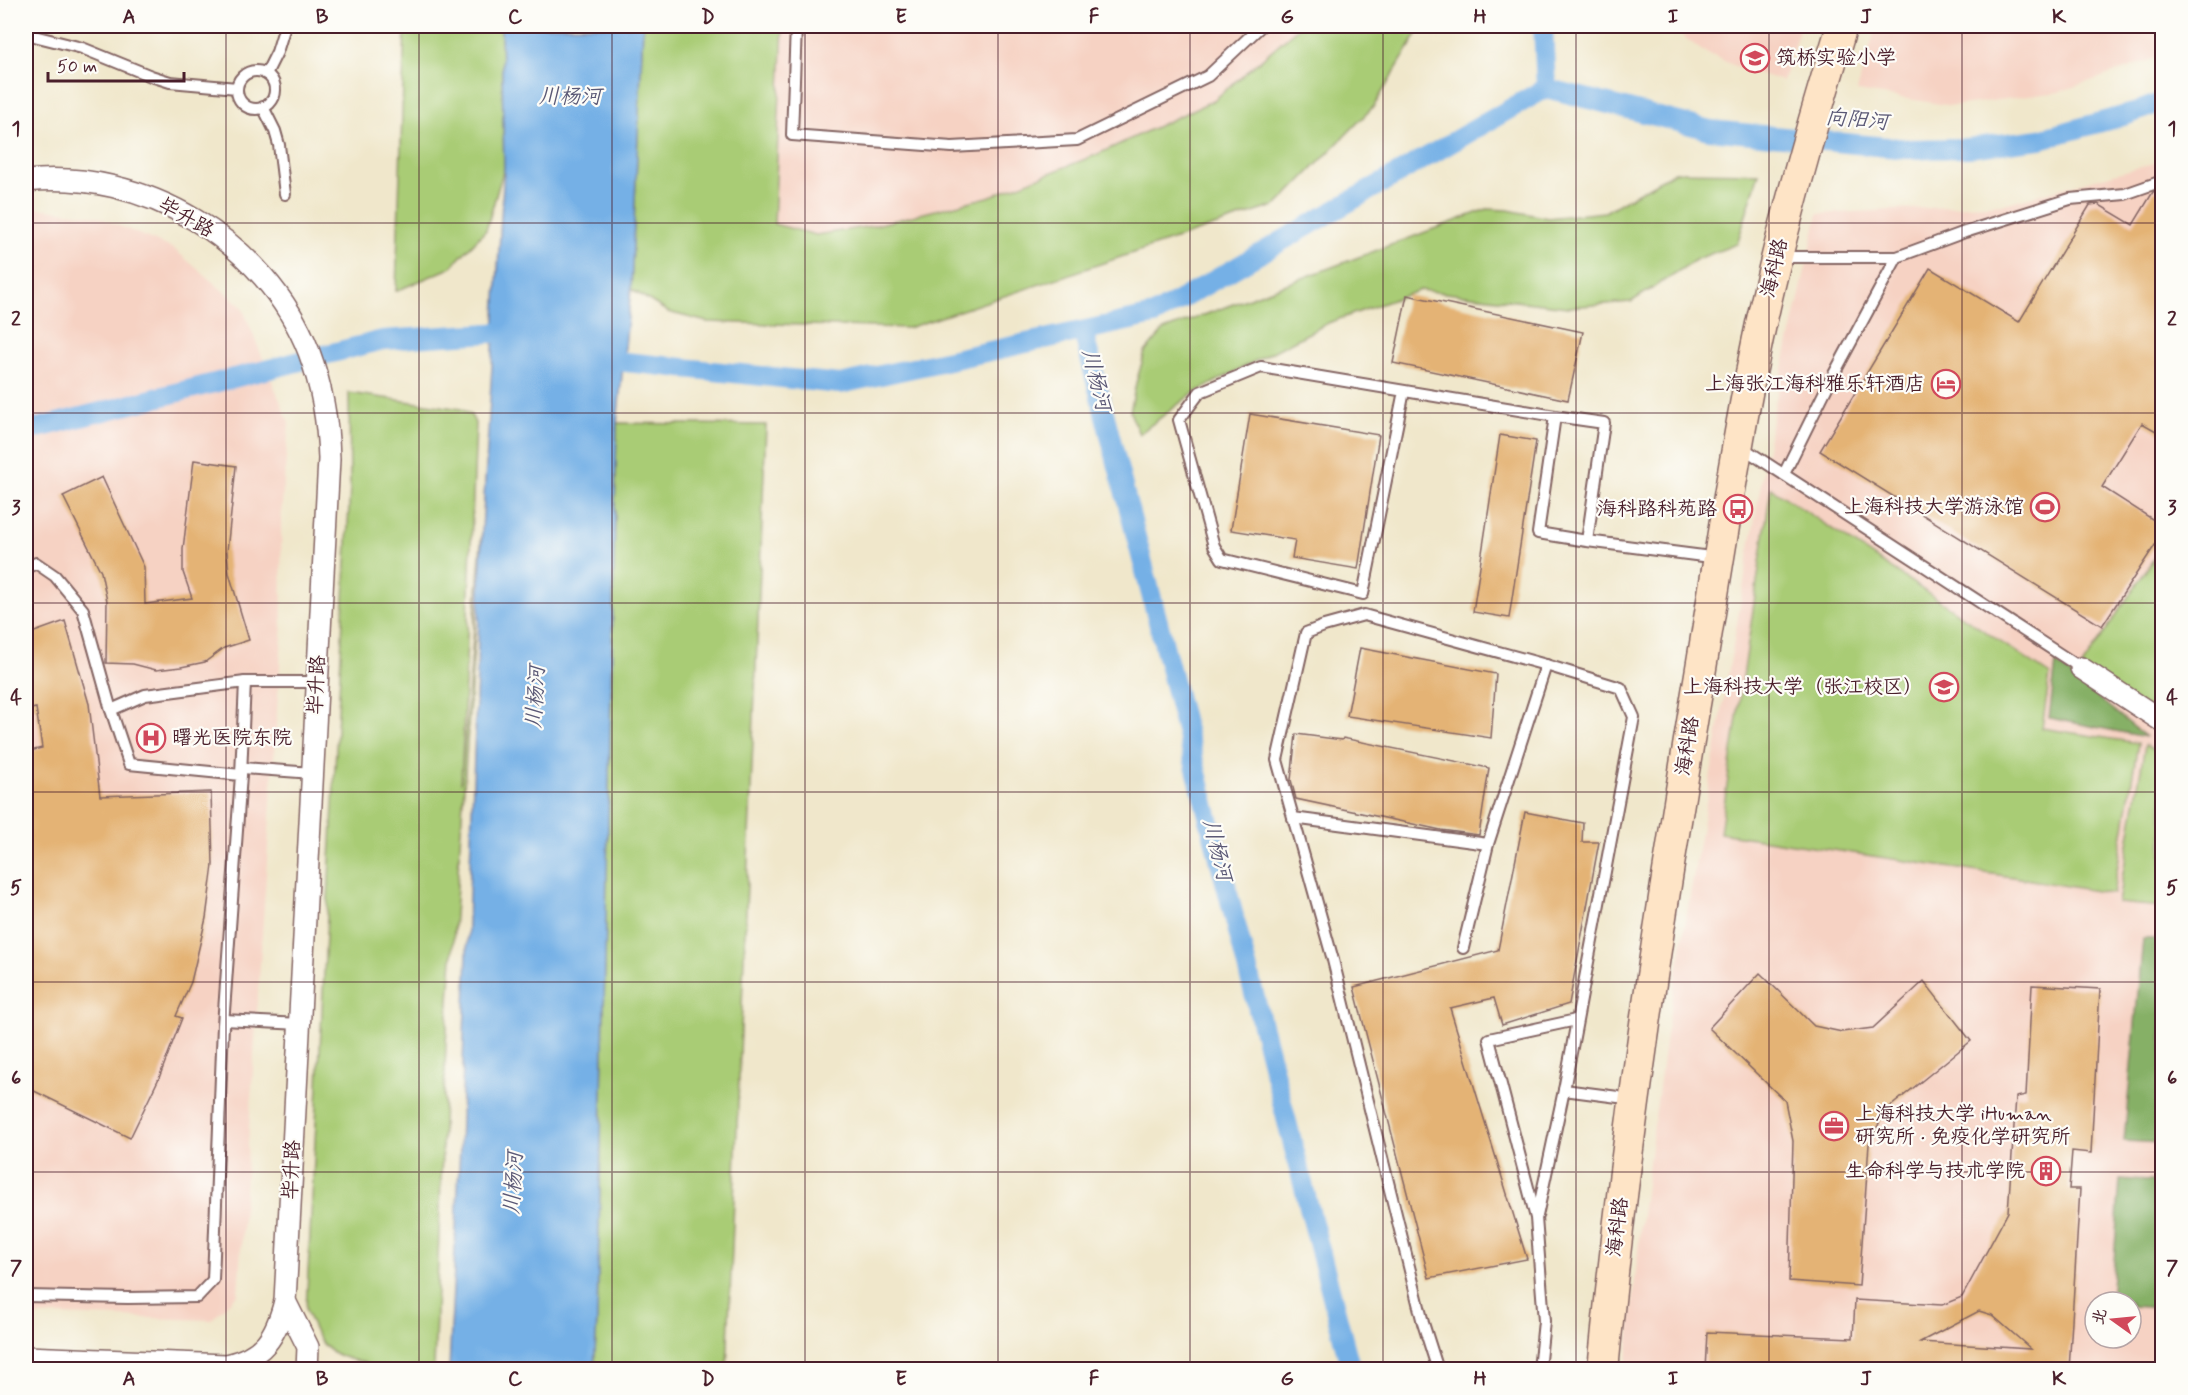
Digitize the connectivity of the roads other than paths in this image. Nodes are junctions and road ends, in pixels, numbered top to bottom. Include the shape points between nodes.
1 (285, 26) edge
2 (796, 26) edge
3 (1261, 26) edge
4 (1825, 26) edge
5 (1842, 26) edge
6 (26, 34) edge
7 (266, 74) junction
8 (1819, 74) junction
9 (237, 88) junction
10 (263, 107) junction
11 (1789, 175) junction
12 (26, 181) edge
13 (2163, 181) edge
14 (285, 194) dead end
15 (1777, 257) junction
16 (1897, 257) junction
17 (1404, 391) junction
18 (1555, 416) junction
19 (1737, 445) junction
20 (1784, 474) junction
21 (1587, 541) junction
22 (1703, 556) junction
23 (26, 568) edge
24 (1546, 665) junction
25 (2082, 668) joint
26 (245, 682) junction
27 (318, 682) junction
28 (111, 710) junction
29 (2162, 720) edge
30 (242, 771) junction
31 (313, 773) junction
32 (1293, 818) junction
33 (1488, 844) junction
34 (1463, 948) dead end
35 (224, 1020) junction
36 (1576, 1020) junction
37 (300, 1024) junction
38 (1563, 1090) junction
39 (1618, 1097) junction
40 (1536, 1218) junction
41 (26, 1296) edge
42 (285, 1302) junction
43 (26, 1357) edge
44 (307, 1370) edge
45 (1438, 1370) edge
46 (1539, 1370) edge
47 (1587, 1370) edge
48 (1603, 1370) edge

1 - 7 lane
2 - 3 lane via 792,135 952,147 1077,140 1208,76
4 - 8 street, 海科路
5 - 8 street, 海科路
6 - 9 lane via 82,48 170,81
7 - 9 lane via 245,74
7 - 10 lane via 274,93
8 - 11 street, 海科路
9 - 10 lane via 245,106
10 - 14 lane via 279,145
11 - 15 street, 海科路
11 - 22 street, 海科路 via 1731,390
12 - 27 street, 毕升路 via 74,180 106,185 174,208 221,237 248,261 290,314 308,351 328,424
13 - 16 lane via 2125,194 2070,199
15 - 16 lane
15 - 19 street, 海科路
16 - 20 lane
17 - 17 lane via 1261,368 1200,392 1179,420 1214,546 1222,559 1363,594
17 - 18 lane
18 - 21 lane via 1538,533
18 - 21 lane via 1604,423
19 - 20 lane
19 - 48 street, 海科路 via 1644,1028 1616,1234
20 - 25 lane
21 - 22 lane
22 - 39 street, 海科路
23 - 28 lane via 36,563 55,576 83,610
24 - 32 lane via 1364,615 1306,633 1277,760
24 - 33 lane
24 - 36 lane via 1621,688 1634,717
25 - 29 street
26 - 27 lane
26 - 28 lane via 146,695
26 - 30 lane
27 - 31 street, 毕升路
28 - 30 lane via 129,764
30 - 31 lane
30 - 35 lane
31 - 37 street, 毕升路
32 - 33 lane
32 - 45 lane
33 - 34 lane
35 - 37 lane
35 - 41 lane via 213,1280 197,1297
36 - 38 lane
36 - 40 lane via 1489,1039
37 - 42 street, 毕升路
38 - 39 lane
38 - 40 lane
39 - 47 street, 海科路
40 - 46 lane via 1544,1321
42 - 43 street via 280,1323 267,1343 234,1363
42 - 44 street via 308,1347

